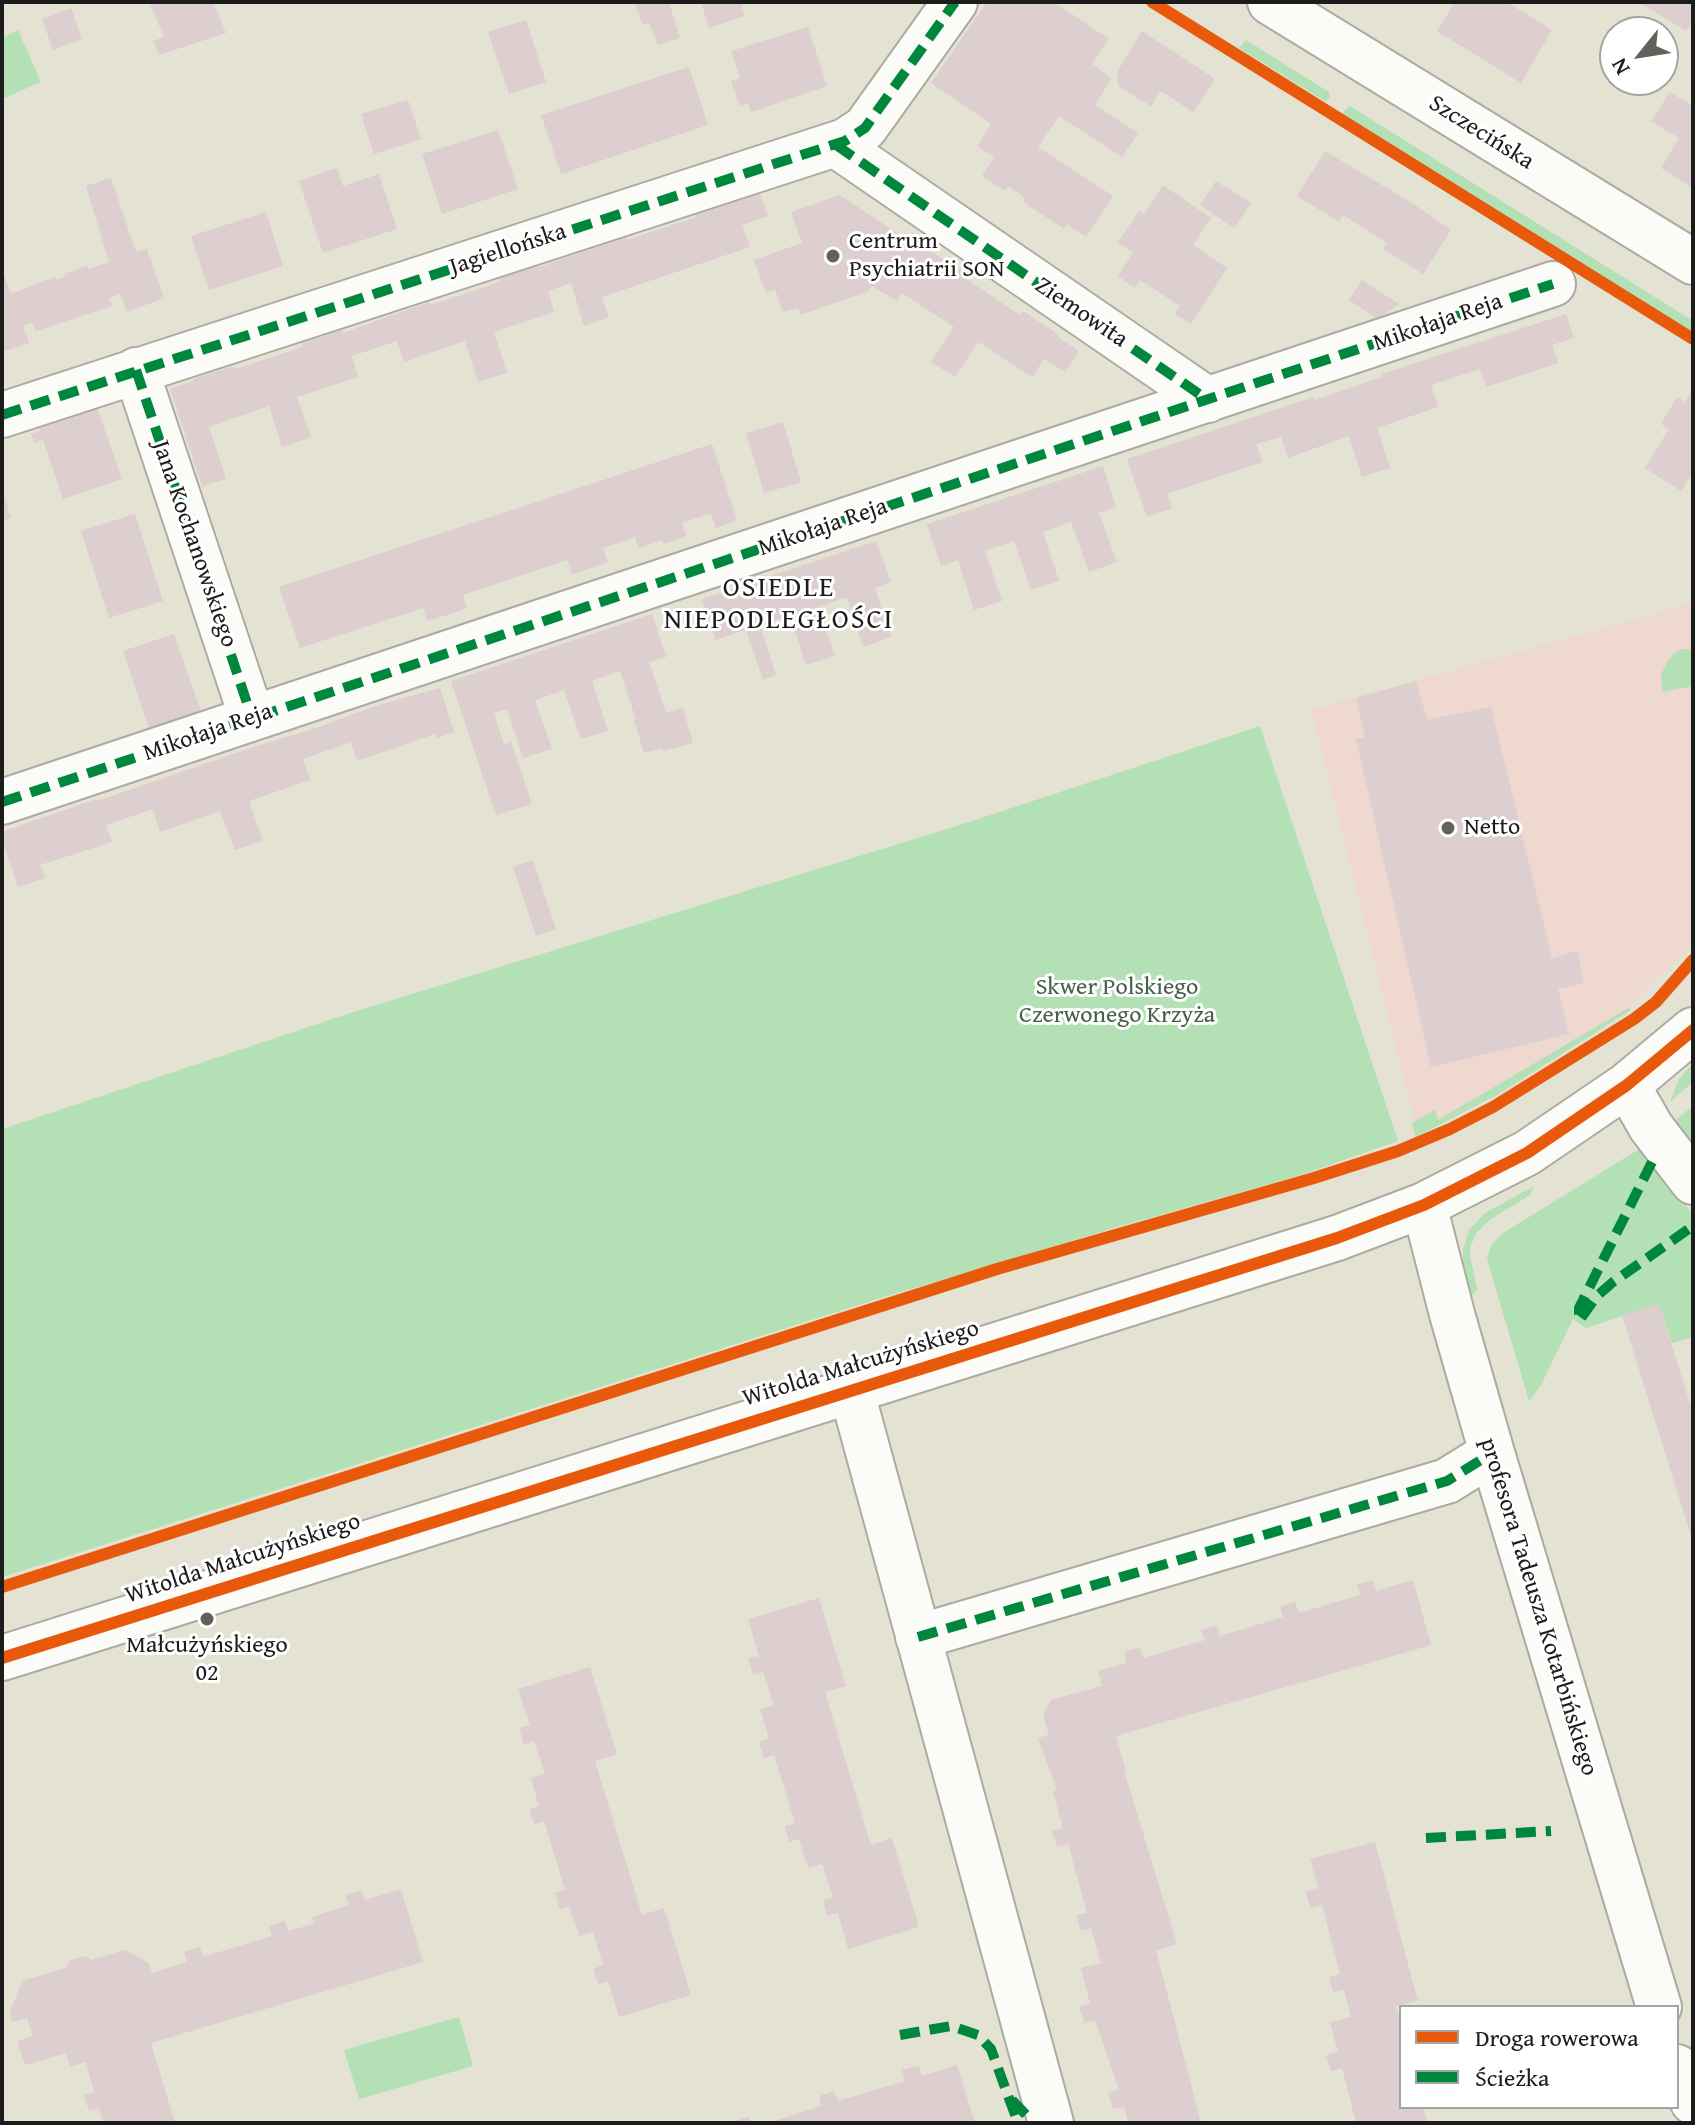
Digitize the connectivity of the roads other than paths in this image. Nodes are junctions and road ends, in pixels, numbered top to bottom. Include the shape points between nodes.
1 (955, 2) edge
2 (1270, 2) edge
3 (836, 145) junction
4 (1693, 262) edge
5 (1553, 284) dead end
6 (136, 370) junction
7 (1208, 400) junction
8 (2, 415) edge
9 (252, 718) junction
10 (2, 802) edge
11 (1693, 1030) edge
12 (1627, 1085) junction
13 (1693, 1182) edge
14 (1424, 1205) junction
15 (851, 1389) junction
16 (1492, 1453) junction
17 (918, 1637) junction
18 (2, 1658) edge
19 (1658, 2005) edge
20 (1679, 2071) edge
21 (1693, 2102) edge
22 (1051, 2123) edge

1 - 3 street, Jagiellońska via 865,128
2 - 4 street, Szczecińska
3 - 6 street, Jagiellońska
3 - 7 street, Ziemowita
5 - 7 street, Mikołaja Reja
6 - 8 street, Jagiellońska
6 - 9 street, Jana Kochanowskiego
7 - 9 street, Mikołaja Reja
9 - 10 street, Mikołaja Reja
11 - 12 street, Witolda Małcużyńskiego
12 - 13 street
12 - 14 street, Witolda Małcużyńskiego via 1527,1153
14 - 15 street, Witolda Małcużyńskiego via 1337,1238
14 - 16 street, profesora Tadeusza Kotarbińskiego
15 - 17 street
15 - 18 street, Witolda Małcużyńskiego
16 - 17 street via 1447,1481
16 - 19 street, profesora Tadeusza Kotarbińskiego
17 - 22 street
20 - 21 street

